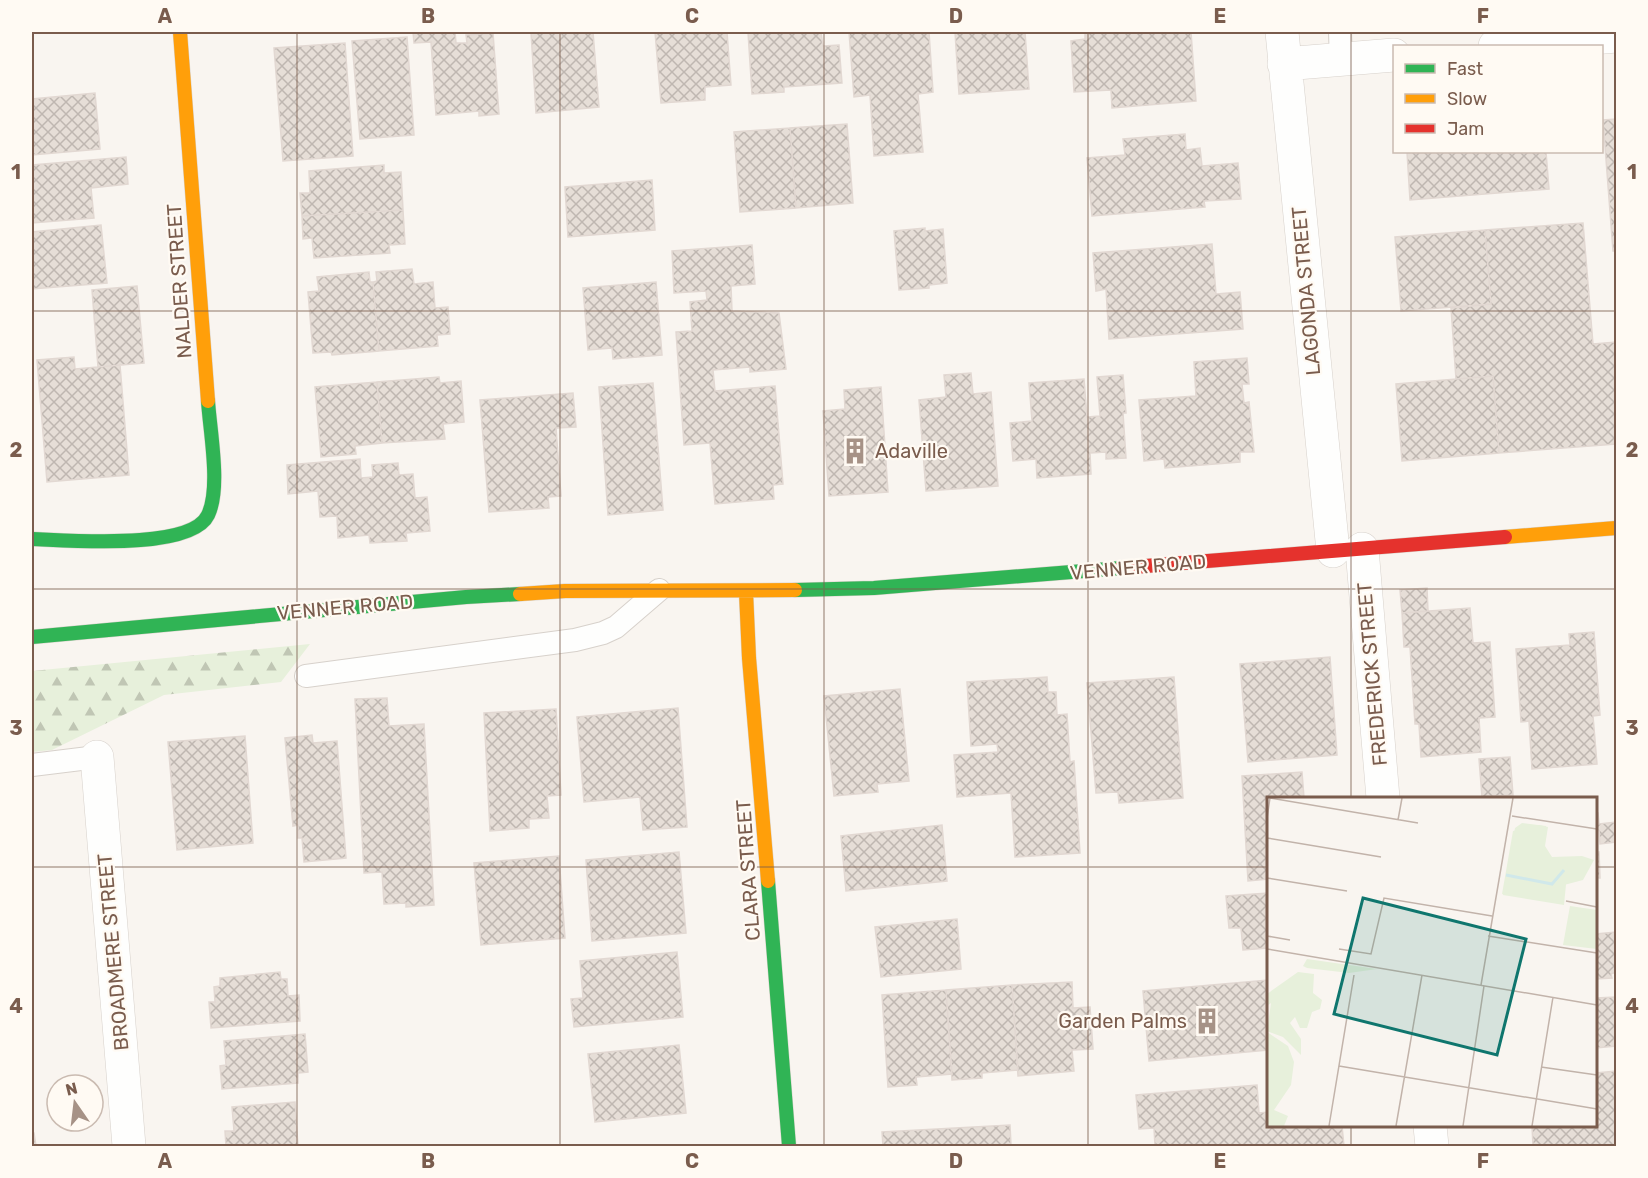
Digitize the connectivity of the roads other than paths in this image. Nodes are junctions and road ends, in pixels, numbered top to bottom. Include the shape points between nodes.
1 (180, 32) edge
2 (1282, 32) edge
3 (1617, 36) edge
4 (1507, 45) edge
5 (1341, 46) edge
6 (1393, 55) edge
7 (1284, 64) junction
8 (1617, 528) edge
9 (32, 539) edge
10 (1348, 550) junction
11 (659, 590) junction
12 (746, 592) junction
13 (32, 636) edge
14 (306, 676) dead end
15 (98, 757) joint
16 (32, 765) edge
17 (1383, 797) edge
18 (1430, 1127) edge
19 (129, 1146) edge
20 (789, 1146) edge
21 (1432, 1146) edge

1 - 9 street, NALDER STREET via 214,480 208,516 202,525 173,537
2 - 7 street, LAGONDA STREET
3 - 4 street
5 - 6 street
5 - 7 street
7 - 10 street, LAGONDA STREET
8 - 10 street, VENNER ROAD
10 - 12 street, VENNER ROAD via 874,588
10 - 17 street, FREDERICK STREET
11 - 12 street, VENNER ROAD
11 - 13 street, VENNER ROAD via 466,597
11 - 14 lane via 616,627 575,640
12 - 20 street, CLARA STREET
15 - 16 lane
15 - 19 street, BROADMERE STREET
18 - 21 street

